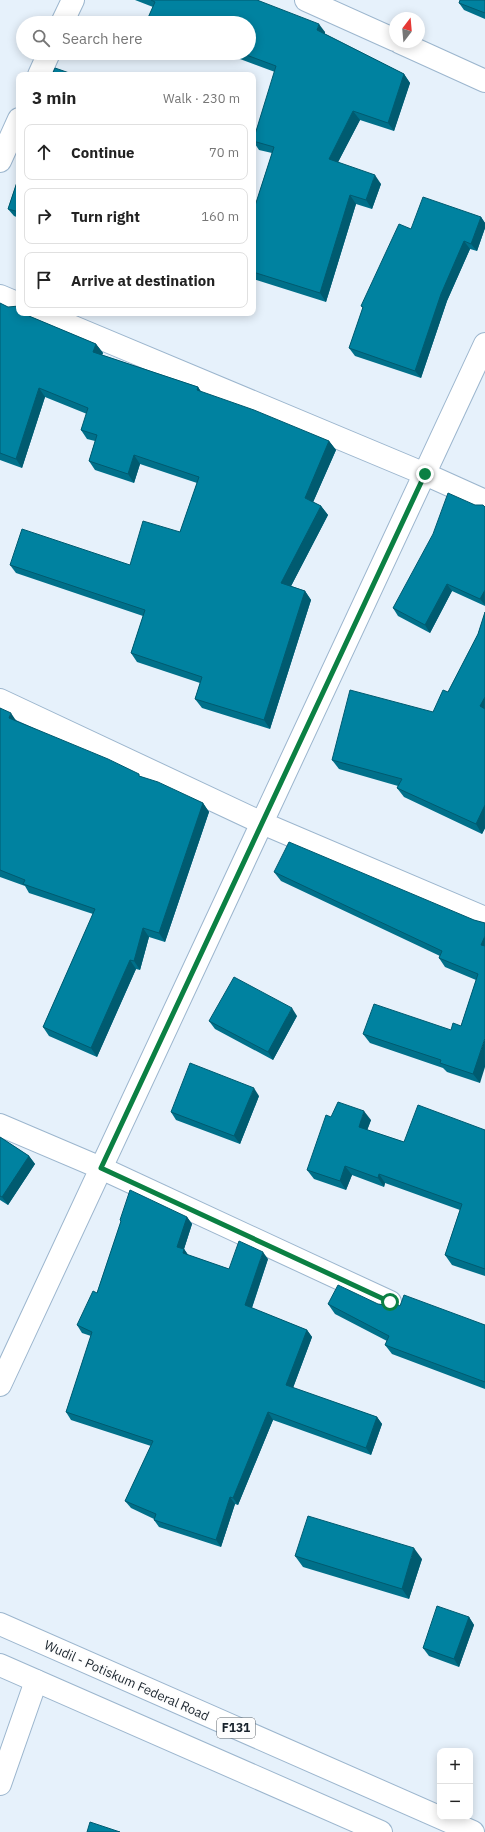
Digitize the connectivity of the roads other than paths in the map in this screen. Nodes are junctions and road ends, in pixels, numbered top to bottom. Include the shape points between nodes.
1 (72, 0) edge
2 (306, 0) edge
3 (65, 16) edge
4 (389, 37) edge
5 (412, 48) edge
6 (46, 60) edge
7 (40, 72) edge
8 (485, 81) edge
9 (16, 126) edge
10 (0, 161) edge
11 (0, 296) edge
12 (16, 303) edge
13 (47, 316) edge
14 (485, 344) edge
15 (425, 474) junction
16 (485, 501) edge
17 (0, 700) edge
18 (262, 823) junction
19 (485, 918) edge
20 (0, 1125) edge
21 (101, 1168) junction
22 (390, 1302) edge
23 (0, 1385) edge
24 (0, 1624) edge
25 (0, 1665) edge
26 (36, 1681) junction
27 (0, 1784) edge
28 (381, 1832) edge
29 (473, 1832) edge

1 - 3 street
2 - 4 street
5 - 8 street
6 - 7 street
9 - 10 street
11 - 12 street
13 - 15 street
14 - 15 street
15 - 16 street
15 - 18 street
17 - 18 street
18 - 19 street
18 - 21 street
20 - 21 street
21 - 22 street
21 - 23 street
24 - 29 street, Wudil - Potiskum Federal Road / F131
25 - 26 street
26 - 27 street
26 - 28 street

